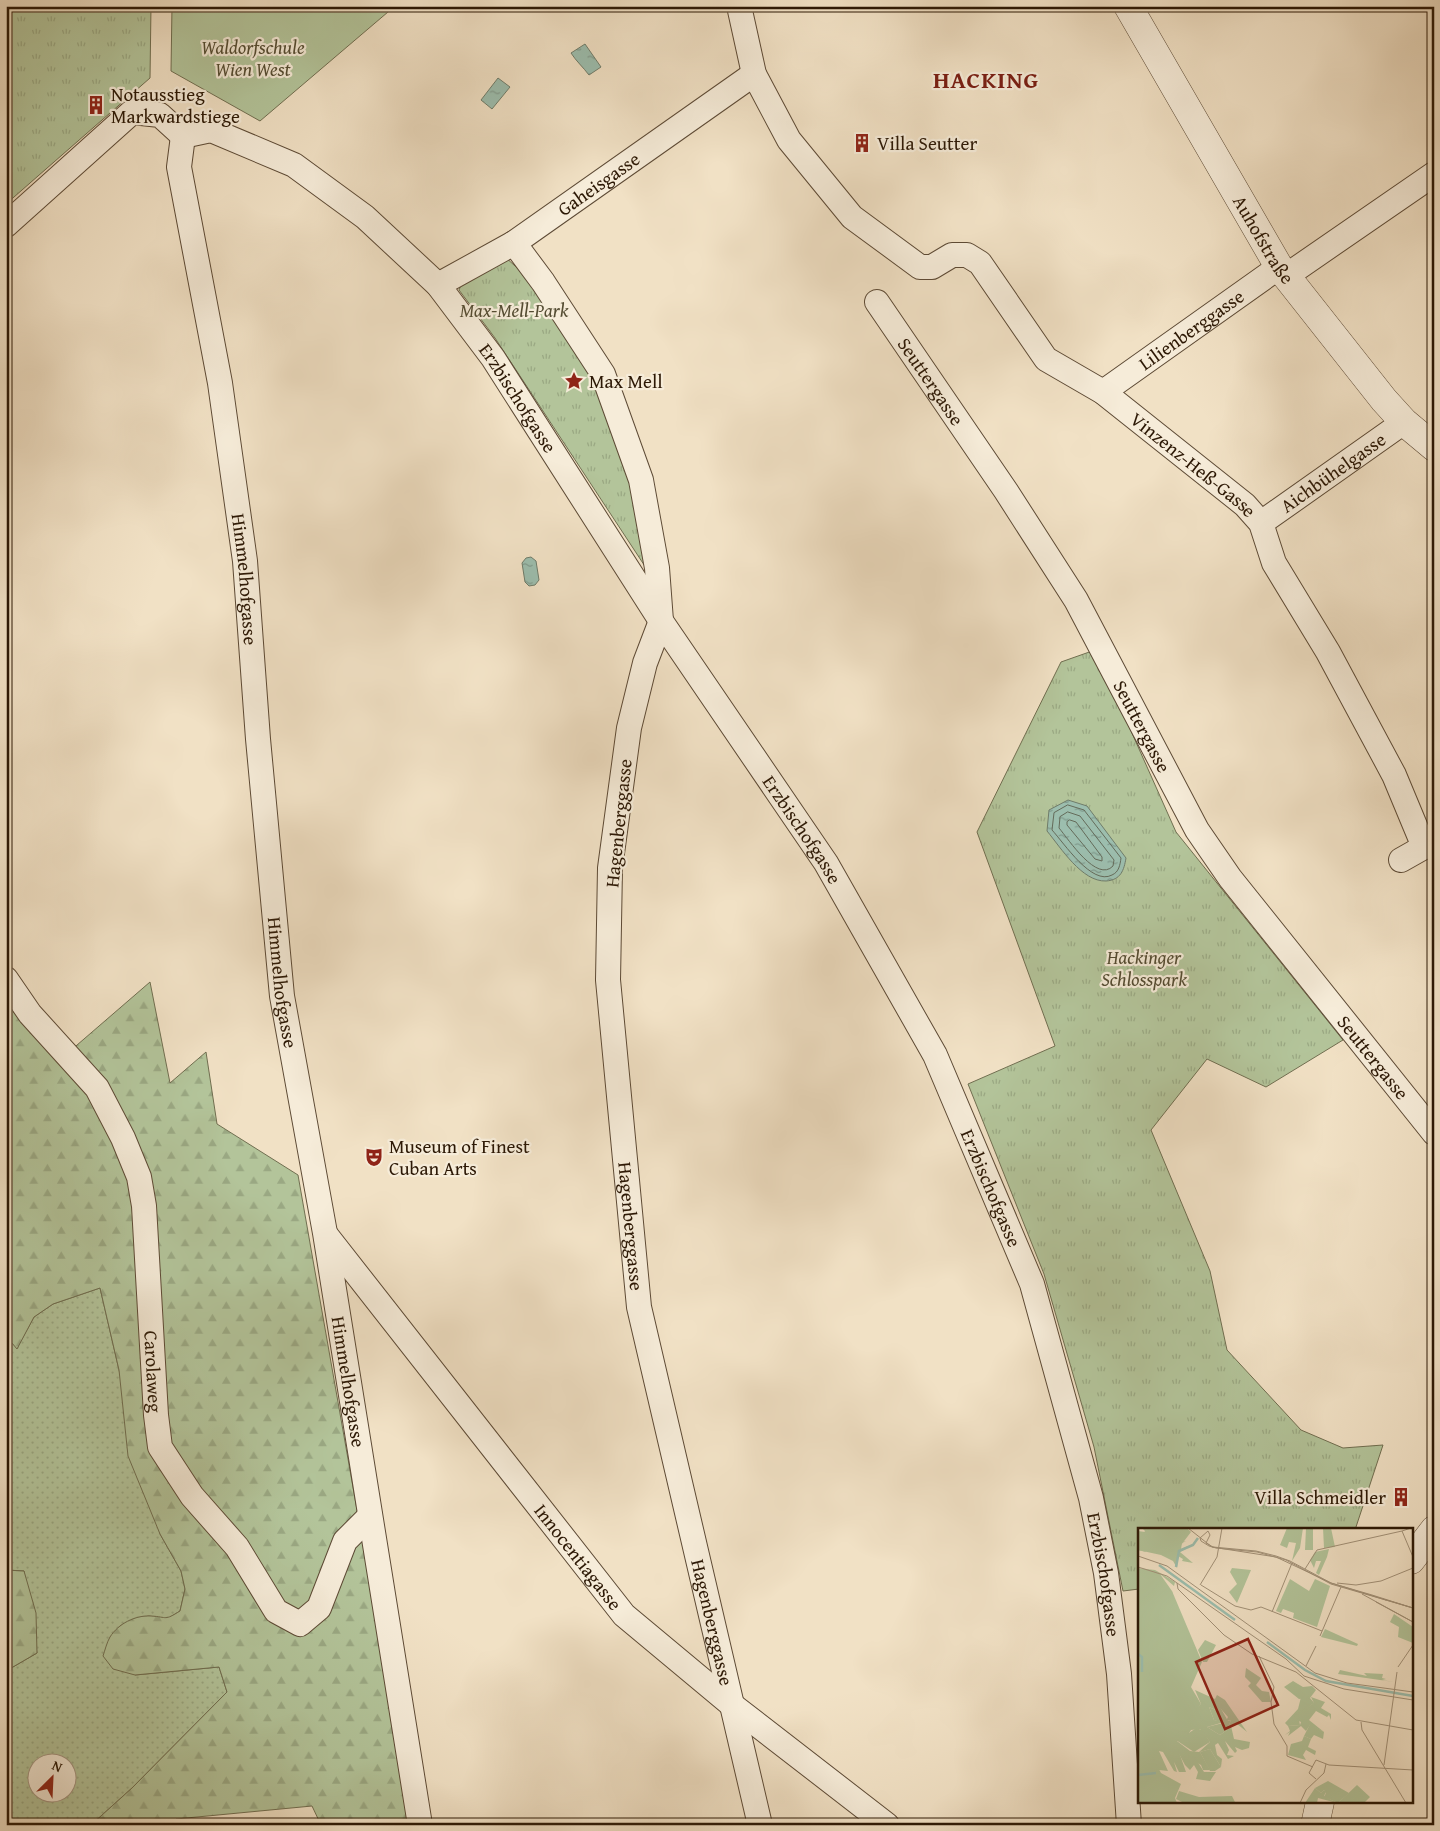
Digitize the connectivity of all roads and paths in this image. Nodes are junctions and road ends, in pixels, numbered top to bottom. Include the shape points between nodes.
1 (739, 6) edge
2 (1128, 6) edge
3 (754, 74) junction
4 (183, 136) junction
5 (1434, 174) edge
6 (6, 225) edge
7 (514, 243) junction
8 (1282, 272) junction
9 (438, 285) junction
10 (877, 302) dead end
11 (1103, 392) junction
12 (1404, 422) junction
13 (1434, 447) edge
14 (1261, 523) junction
15 (661, 621) junction
16 (1401, 860) dead end
17 (6, 978) edge
18 (1434, 1133) edge
19 (325, 1233) junction
20 (370, 1516) junction
21 (1434, 1530) edge
22 (1412, 1559) edge
23 (732, 1704) junction
24 (1320, 1804) edge
25 (420, 1825) edge
26 (760, 1825) edge
27 (887, 1825) edge
28 (1129, 1825) edge
29 (1315, 1825) edge

1 - 3 street
2 - 8 street, Auhofstraße
3 - 7 street, Gaheisgasse
3 - 11 street, Vinzenz-Heß-Gasse via 789,140 852,217 920,267 932,267 952,255 967,255 980,263 1046,360
4 - 6 street via 160,115 132,112
4 - 9 street, Erzbischofgasse via 210,130 294,166 365,217
4 - 19 street, Himmelhofgasse via 179,167 220,383 245,561 282,996
5 - 8 street, Lilienberggasse
7 - 9 street, Gaheisgasse
7 - 15 street via 544,282 603,374 640,480 658,568
8 - 11 street, Lilienberggasse
8 - 12 street, Auhofstraße
9 - 15 street, Erzbischofgasse via 492,358
10 - 18 street, Seuttergasse via 1001,483 1076,600 1197,830 1230,878
11 - 14 street, Vinzenz-Heß-Gasse via 1245,505
12 - 13 street, Auhofstraße
12 - 14 street, Aichbühelgasse
14 - 16 street, Vinzenz-Heß-Gasse via 1274,562 1328,652 1394,775 1424,847
15 - 23 street, Hagenberggasse via 645,663 629,728 610,868 608,980 639,1307
15 - 28 street, Erzbischofgasse via 826,864 935,1055 1032,1284 1091,1498 1106,1572 1119,1674
17 - 20 street, Carolaweg via 30,1014 97,1088 139,1177 144,1206 160,1447 192,1496 237,1548 276,1612 300,1624 319,1608 345,1541
19 - 20 street, Himmelhofgasse
19 - 23 street, Innocentiagasse via 624,1615
20 - 25 street, Himmelhofgasse
21 - 22 street
23 - 26 street, Hagenberggasse
23 - 27 street, Innocentiagasse
24 - 29 street

